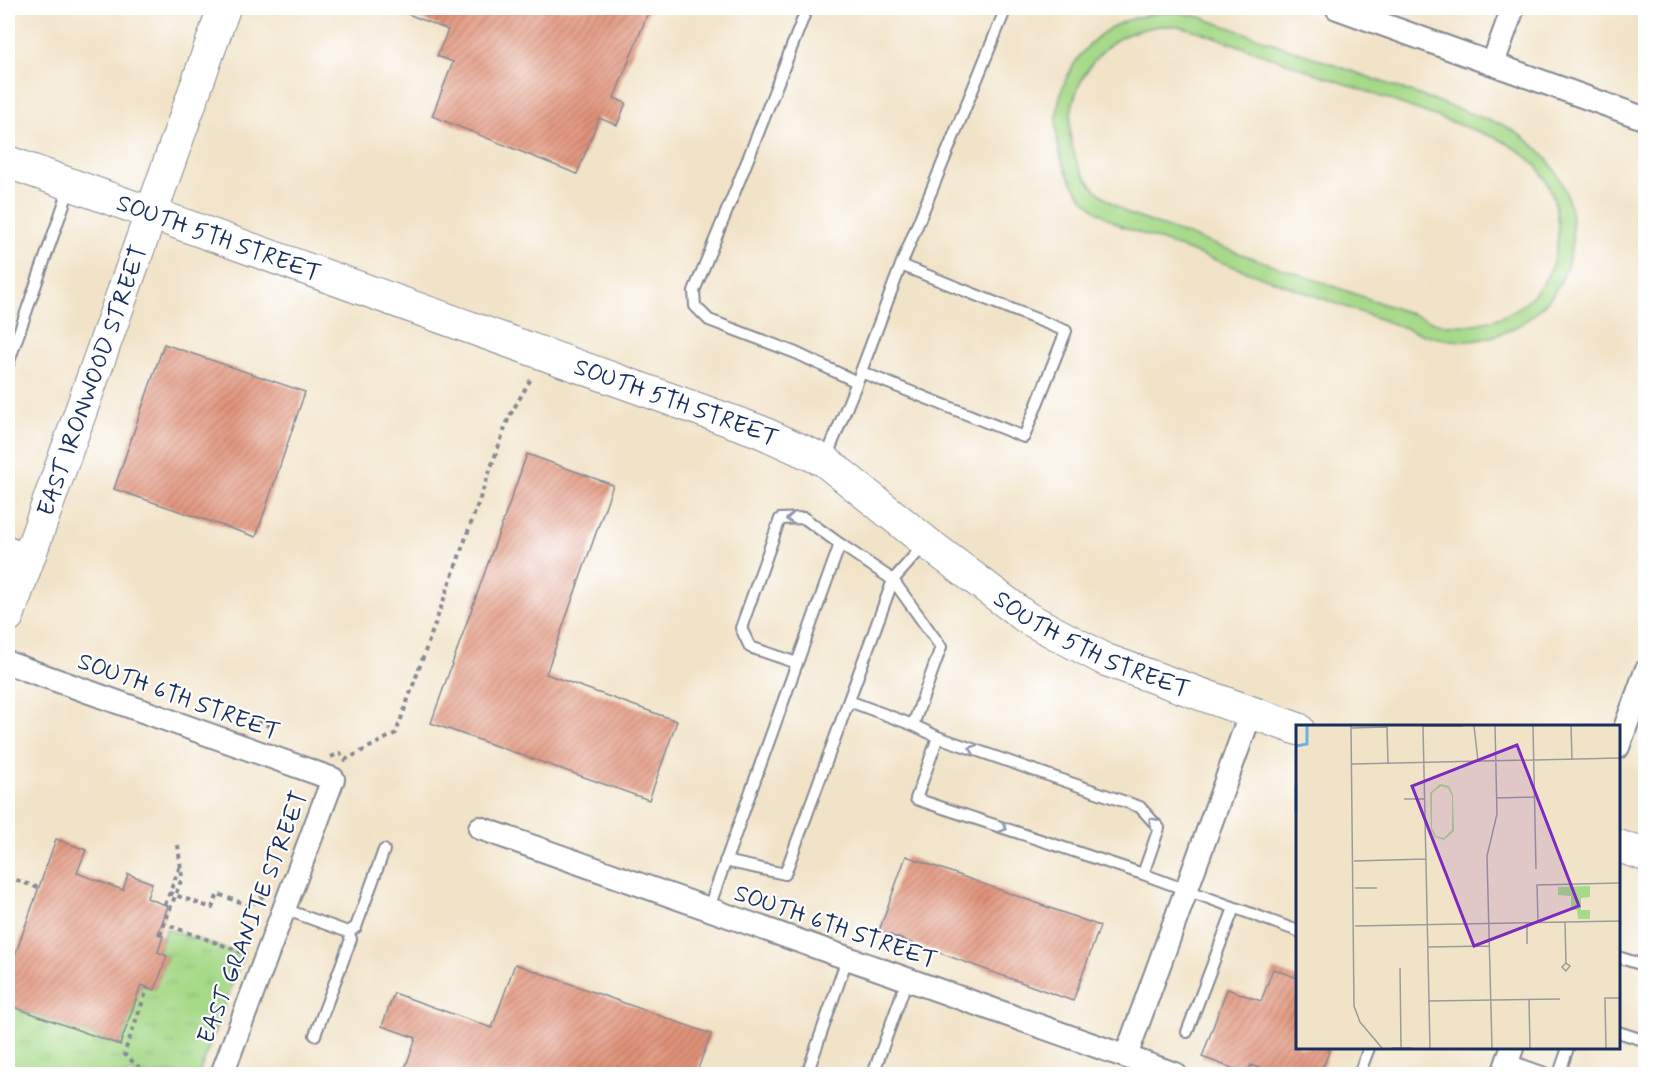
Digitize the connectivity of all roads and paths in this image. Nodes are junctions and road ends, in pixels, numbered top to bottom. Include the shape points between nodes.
1 (224, 8) edge
2 (807, 8) edge
3 (1006, 8) edge
4 (1337, 8) edge
5 (1514, 8) edge
6 (1493, 63) junction
7 (1646, 119) edge
8 (8, 162) edge
9 (71, 184) junction
10 (150, 212) junction
11 (901, 265) junction
12 (8, 364) edge
13 (532, 377) dead end
14 (859, 377) junction
15 (825, 461) junction
16 (926, 542) junction
17 (840, 543) junction
18 (18, 552) edge
19 (893, 580) junction
20 (8, 616) edge
21 (8, 663) edge
22 (797, 663) junction
23 (1646, 671) edge
24 (849, 701) junction
25 (1251, 712) junction
26 (249, 718) dead end
27 (913, 725) junction
28 (1296, 728) edge
29 (938, 737) junction
30 (275, 738) dead end
31 (1620, 742) edge
32 (330, 769) junction
33 (480, 828) dead end
34 (178, 845) dead end
35 (1620, 847) edge
36 (384, 850) dead end
37 (1646, 855) edge
38 (725, 861) junction
39 (180, 865) junction
40 (1143, 874) junction
41 (8, 877) edge
42 (39, 888) dead end
43 (270, 891) dead end
44 (1186, 891) junction
45 (169, 893) junction
46 (175, 895) junction
47 (165, 905) dead end
48 (1234, 908) junction
49 (284, 909) junction
50 (708, 910) junction
51 (163, 924) junction
52 (1296, 930) edge
53 (348, 932) junction
54 (160, 935) dead end
55 (1620, 958) edge
56 (847, 959) junction
57 (265, 960) junction
58 (1646, 966) edge
59 (907, 980) junction
60 (148, 987) dead end
61 (1187, 1032) dead end
62 (1620, 1033) edge
63 (315, 1035) dead end
64 (1646, 1041) edge
65 (1368, 1049) edge
66 (1567, 1049) edge
67 (1126, 1056) junction
68 (1508, 1061) edge
69 (147, 1074) edge
70 (222, 1074) edge
71 (807, 1074) edge
72 (873, 1074) edge
73 (1175, 1074) edge
74 (1359, 1074) edge
75 (1548, 1074) edge
76 (1559, 1074) edge

1 - 10 street, EAST IRONWOOD STREET
2 - 14 lane via 693,291 695,306 709,320
3 - 11 lane
4 - 6 street
5 - 6 street
6 - 7 street
8 - 9 street, SOUTH 5TH STREET
9 - 10 street, SOUTH 5TH STREET
9 - 12 lane
10 - 15 street, SOUTH 5TH STREET via 759,431
10 - 18 street, EAST IRONWOOD STREET
11 - 14 lane
11 - 14 lane via 1066,331 1024,437
13 - 32 path via 509,417 396,733 345,760 340,753
14 - 15 lane
15 - 16 street, SOUTH 5TH STREET
16 - 19 lane
16 - 25 street, SOUTH 5TH STREET via 1027,618 1106,660
17 - 19 lane
17 - 22 lane
17 -> 22 lane via 804,518 780,519 741,628 750,647
18 - 20 street, EAST IRONWOOD STREET
19 - 24 lane
19 - 27 lane via 941,647
21 - 32 street, SOUTH 6TH STREET
22 - 38 lane
23 - 31 street
24 - 27 lane
24 - 38 lane via 785,874
25 - 28 street, SOUTH 5TH STREET
25 - 44 street
26 - 30 path via 269,726
27 - 29 lane
40 -> 29 lane via 1159,828 1140,807
29 -> 40 lane via 916,799
32 - 49 street, EAST GRANITE STREET
33 - 50 street, SOUTH 6TH STREET
34 - 39 path
35 - 37 street
36 - 53 lane via 356,927
38 - 50 lane
39 - 45 path
39 - 46 path via 182,878
40 - 44 lane
41 - 42 path
43 - 46 path via 250,906 218,894 212,908
44 - 48 lane
44 - 67 street
45 - 46 path
45 - 47 path
46 - 51 path
48 - 52 lane
48 - 61 lane
49 - 53 lane
49 - 57 street, EAST GRANITE STREET
50 - 56 street, SOUTH 6TH STREET
51 - 54 path
51 - 57 path
53 - 63 lane via 351,939
55 - 58 lane
56 - 59 street, SOUTH 6TH STREET
56 - 71 lane
57 - 70 street, EAST GRANITE STREET
59 - 67 street, SOUTH 6TH STREET
59 - 72 lane
60 - 69 path via 124,1054
62 - 64 lane
65 - 74 lane
66 - 76 lane
67 - 73 street, SOUTH 6TH STREET
68 - 75 lane

